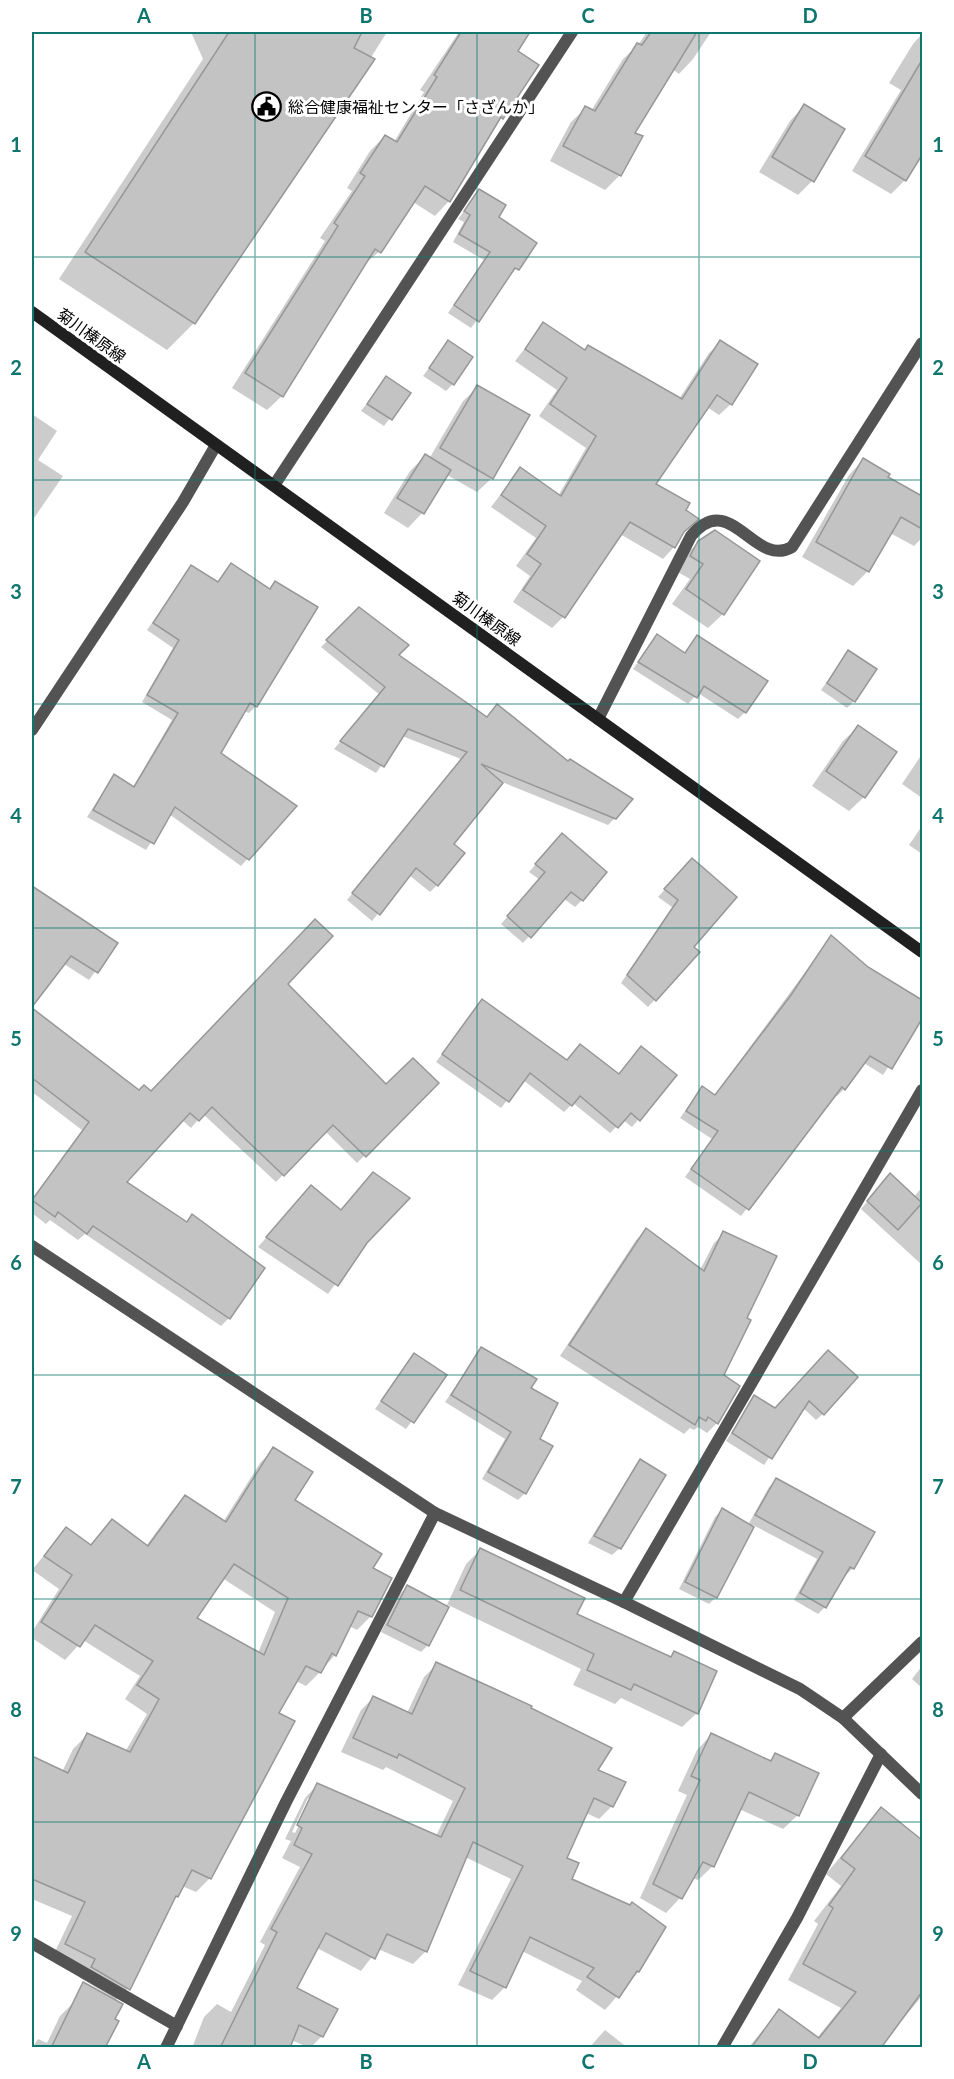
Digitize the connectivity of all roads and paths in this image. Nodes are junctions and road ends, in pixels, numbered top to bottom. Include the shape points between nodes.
1 (572, 32) edge
2 (32, 312) edge
3 (922, 343) edge
4 (216, 445) junction
5 (275, 484) junction
6 (598, 719) junction
7 (32, 730) edge
8 (922, 952) edge
9 (922, 1090) edge
10 (32, 1246) edge
11 (435, 1513) junction
12 (624, 1602) junction
13 (922, 1642) edge
14 (843, 1718) junction
15 (881, 1754) junction
16 (922, 1794) edge
17 (32, 1943) edge
18 (177, 2026) junction
19 (166, 2048) edge
20 (722, 2048) edge

1 - 5 street
2 - 4 main road, 菊川榛原線
3 - 6 street via 792,548 770,550 717,520 700,525
4 - 5 main road, 菊川榛原線
4 - 7 street via 183,502
5 - 6 main road, 菊川榛原線
6 - 8 main road, 菊川榛原線
9 - 12 street
10 - 11 street
11 - 12 street
11 - 18 street via 286,1802
12 - 14 street via 800,1689
13 - 14 street
14 - 15 street
15 - 16 street
15 - 20 street via 797,1918
17 - 18 street
18 - 19 street

